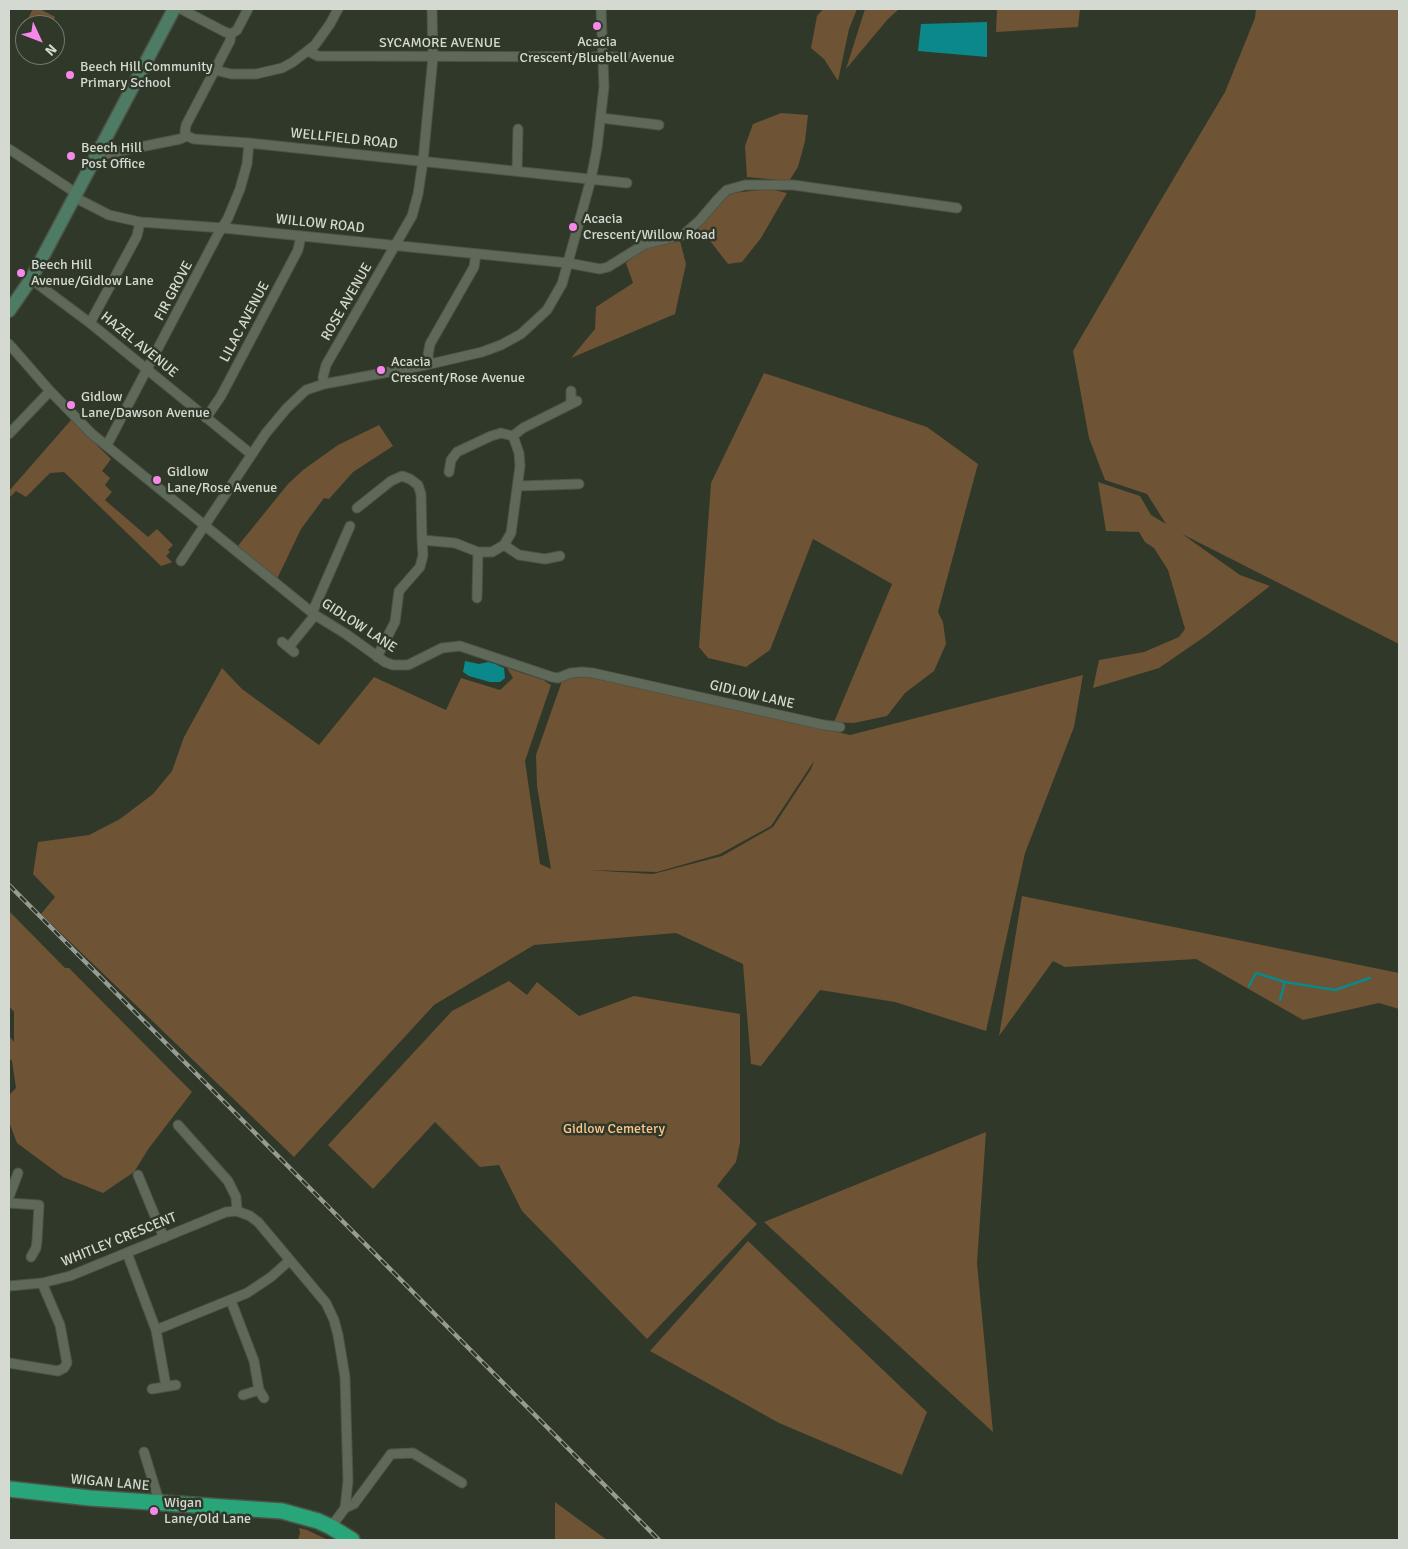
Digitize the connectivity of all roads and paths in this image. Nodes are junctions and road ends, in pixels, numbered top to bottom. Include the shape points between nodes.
1 (174, 9) edge
2 (181, 9) edge
3 (248, 9) edge
4 (338, 9) edge
5 (432, 9) edge
6 (601, 9) edge
7 (231, 34) junction
8 (308, 51) junction
9 (433, 57) junction
10 (603, 57) junction
11 (640, 57) dead end
12 (215, 70) junction
13 (601, 118) junction
14 (659, 125) dead end
15 (518, 129) dead end
16 (187, 136) junction
17 (249, 143) junction
18 (9, 149) edge
19 (96, 156) junction
20 (423, 162) junction
21 (517, 171) junction
22 (591, 178) junction
23 (627, 182) dead end
24 (75, 195) junction
25 (957, 208) dead end
26 (140, 222) junction
27 (222, 228) junction
28 (301, 236) junction
29 (395, 245) junction
30 (476, 254) junction
31 (568, 262) junction
32 (30, 278) junction
33 (13, 300) edge
34 (9, 311) edge
35 (90, 323) junction
36 (9, 344) edge
37 (429, 364) junction
38 (148, 369) junction
39 (324, 384) junction
40 (50, 391) junction
41 (572, 391) dead end
42 (206, 418) junction
43 (9, 434) edge
44 (513, 436) junction
45 (107, 445) junction
46 (251, 454) junction
47 (449, 472) dead end
48 (579, 484) dead end
49 (518, 486) junction
50 (357, 508) dead end
51 (205, 526) junction
52 (350, 526) dead end
53 (422, 540) junction
54 (504, 545) junction
55 (478, 552) junction
56 (560, 556) dead end
57 (181, 561) dead end
58 (477, 598) dead end
59 (313, 614) junction
60 (288, 647) dead end
61 (377, 657) junction
62 (840, 727) dead end
63 (178, 1125) dead end
64 (18, 1173) dead end
65 (131, 1187) dead end
66 (9, 1197) edge
67 (9, 1203) edge
68 (237, 1211) junction
69 (164, 1238) junction
70 (127, 1253) junction
71 (31, 1257) dead end
72 (290, 1260) junction
73 (42, 1282) junction
74 (9, 1286) edge
75 (231, 1300) junction
76 (156, 1330) junction
77 (9, 1363) edge
78 (152, 1389) dead end
79 (242, 1395) dead end
80 (144, 1452) dead end
81 (462, 1483) dead end
82 (9, 1489) edge
83 (160, 1504) junction
84 (345, 1508) junction
85 (331, 1527) junction
86 (352, 1540) edge

1 - 19 street
2 - 7 street
3 - 7 street via 237,30
4 - 8 street via 322,36
5 - 9 street, ROSE AVENUE
6 - 10 street
7 - 12 street
8 - 9 street, SYCAMORE AVENUE via 318,56
8 - 12 street via 282,68 256,74
9 - 10 street, SYCAMORE AVENUE
9 - 20 street, ROSE AVENUE
10 - 11 street, SYCAMORE AVENUE
10 - 13 street
12 - 16 street via 186,125
13 - 14 street
13 - 22 street
15 - 21 street
16 - 17 street, WELLFIELD ROAD
16 - 19 street, WELLFIELD ROAD
17 - 20 street, WELLFIELD ROAD
17 - 27 street, FIR GROVE via 240,189
18 - 24 street, WILLOW ROAD
19 - 24 street
20 - 21 street, WELLFIELD ROAD
20 - 29 street, ROSE AVENUE via 412,216
21 - 22 street, WELLFIELD ROAD
22 - 23 street, WELLFIELD ROAD
22 - 31 street
24 - 26 street, WILLOW ROAD via 109,215
24 - 32 street
25 - 31 street, WILLOW ROAD via 794,185 744,185 727,190 682,235 645,244 600,269
26 - 27 street, WILLOW ROAD
26 - 35 street via 137,236
27 - 28 street, WILLOW ROAD
27 - 38 street, FIR GROVE
28 - 29 street, WILLOW ROAD
28 - 42 street, LILAC AVENUE via 298,250 221,396
29 - 30 street, WILLOW ROAD
29 - 39 street, ROSE AVENUE via 326,366
30 - 31 street, WILLOW ROAD
30 - 37 street via 474,267 430,344
31 - 37 street via 553,302 521,334 482,352
32 - 33 street
32 - 35 street, HAZEL AVENUE
33 - 34 street
35 - 38 street, HAZEL AVENUE
36 - 40 street, GIDLOW LANE
37 - 39 street
38 - 42 street, HAZEL AVENUE
38 - 45 street, FIR GROVE
39 - 46 street via 306,390 298,397
40 - 43 street
40 - 45 street, GIDLOW LANE
41 - 44 street via 574,403
42 - 46 street, HAZEL AVENUE
44 - 47 street via 501,432 457,452 451,460
44 - 49 street via 520,453
45 - 51 street, GIDLOW LANE
46 - 51 street
48 - 49 street
49 - 54 street via 511,533
50 - 53 street via 391,481 402,476 410,479 418,485 421,494
51 - 57 street
51 - 59 street, GIDLOW LANE
52 - 59 street
53 - 55 street via 455,543
53 - 61 street via 420,567 399,591 395,622
54 - 55 street via 492,552
54 - 56 street via 518,556 546,559
55 - 58 street
59 - 60 street
59 - 61 street, GIDLOW LANE
61 - 62 street, GIDLOW LANE via 401,666 442,648 460,646 552,677 593,673
63 - 68 street via 228,1181 236,1197
64 - 66 street
65 - 69 street via 140,1179
67 - 71 street via 38,1205 37,1242
68 - 69 street, WHITLEY CRESCENT via 220,1214
68 - 72 street via 254,1218
69 - 70 street, WHITLEY CRESCENT
70 - 73 street, WHITLEY CRESCENT via 70,1276
70 - 76 street
72 - 75 street via 254,1289
72 - 84 street via 326,1303 338,1335 345,1377 348,1430
73 - 74 street, WHITLEY CRESCENT
73 - 77 street via 60,1325 67,1363 58,1371
75 - 76 street
75 - 79 street via 254,1360 262,1394
76 - 78 street via 171,1386
80 - 83 street
81 - 84 street via 413,1453 391,1454 354,1504
82 - 83 highway, WIGAN LANE
83 - 85 highway, WIGAN LANE via 282,1511
84 - 85 street
85 - 86 highway, WIGAN LANE

